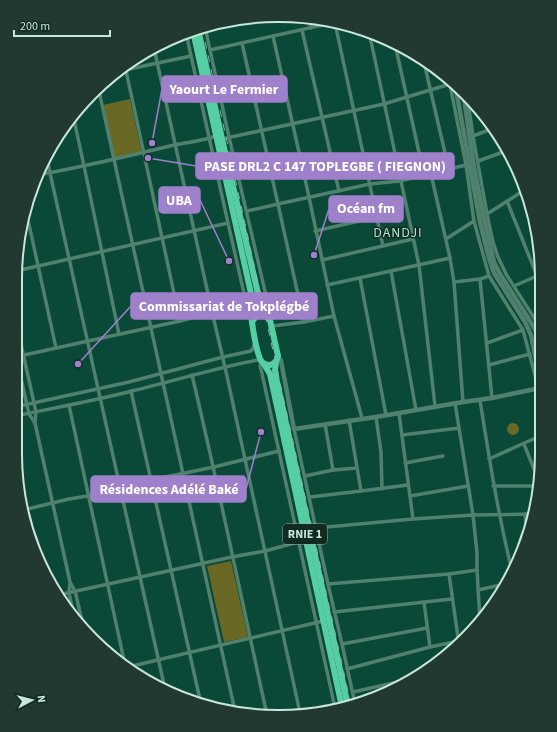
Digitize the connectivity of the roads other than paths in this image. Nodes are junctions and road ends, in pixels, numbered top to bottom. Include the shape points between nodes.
1 (310, 24) edge
2 (321, 26) edge
3 (311, 28) junction
4 (337, 29) edge
5 (302, 30) junction
6 (206, 33) edge
7 (199, 35) edge
8 (273, 36) junction
9 (195, 37) edge
10 (187, 39) edge
11 (371, 40) edge
12 (242, 43) junction
13 (210, 50) junction
14 (396, 50) edge
15 (155, 53) edge
16 (191, 56) junction
17 (157, 63) junction
18 (134, 67) edge
19 (425, 68) edge
20 (126, 72) edge
21 (447, 85) edge
22 (430, 90) junction
23 (454, 92) edge
24 (455, 92) edge
25 (99, 95) edge
26 (407, 97) junction
27 (465, 102) edge
28 (384, 104) junction
29 (469, 108) edge
30 (354, 110) junction
31 (322, 117) junction
32 (75, 123) edge
33 (292, 124) junction
34 (261, 130) junction
35 (488, 130) edge
36 (473, 136) junction
37 (219, 137) junction
38 (229, 137) junction
39 (209, 138) junction
40 (176, 145) junction
41 (502, 152) edge
42 (144, 153) junction
43 (114, 160) junction
44 (478, 161) junction
45 (48, 165) edge
46 (84, 166) junction
47 (466, 166) junction
48 (448, 170) junction
49 (50, 173) junction
50 (44, 174) edge
51 (431, 174) junction
52 (424, 175) junction
53 (400, 181) junction
54 (370, 184) junction
55 (339, 191) junction
56 (520, 193) edge
57 (309, 197) junction
58 (507, 201) junction
59 (278, 204) junction
60 (247, 211) junction
61 (487, 214) junction
62 (377, 217) junction
63 (474, 220) junction
64 (29, 221) edge
65 (228, 223) junction
66 (194, 231) junction
67 (315, 231) junction
68 (162, 238) junction
69 (413, 240) junction
70 (446, 240) junction
71 (132, 244) junction
72 (383, 246) junction
73 (102, 251) junction
74 (70, 258) junction
75 (450, 258) junction
76 (322, 260) junction
77 (39, 265) junction
78 (419, 265) junction
79 (534, 267) edge
80 (23, 269) edge
81 (391, 271) junction
82 (489, 276) junction
83 (535, 277) edge
84 (360, 278) junction
85 (480, 279) junction
86 (454, 282) junction
87 (327, 285) junction
88 (514, 286) junction
89 (246, 304) junction
90 (212, 312) junction
91 (334, 316) junction
92 (253, 319) junction
93 (535, 319) edge
94 (180, 321) junction
95 (270, 321) junction
96 (304, 322) junction
97 (150, 327) junction
98 (253, 327) junction
99 (535, 329) edge
100 (523, 330) junction
101 (119, 334) junction
102 (88, 341) junction
103 (256, 342) junction
104 (487, 343) junction
105 (22, 347) edge
106 (56, 348) junction
107 (530, 354) junction
108 (24, 355) junction
109 (535, 355) edge
110 (223, 357) junction
111 (277, 359) junction
112 (262, 362) junction
113 (489, 365) junction
114 (225, 367) junction
115 (160, 373) junction
116 (535, 373) edge
117 (192, 375) junction
118 (162, 383) junction
119 (22, 387) edge
120 (99, 388) junction
121 (535, 389) edge
122 (131, 391) junction
123 (101, 398) junction
124 (492, 398) junction
125 (480, 400) junction
126 (34, 402) junction
127 (463, 402) junction
128 (455, 403) junction
129 (26, 404) junction
130 (22, 405) edge
131 (69, 405) junction
132 (435, 406) junction
133 (416, 410) junction
134 (36, 412) junction
135 (399, 413) junction
136 (28, 414) junction
137 (22, 415) edge
138 (386, 415) junction
139 (376, 417) junction
140 (362, 418) junction
141 (349, 420) junction
142 (35, 423) junction
143 (325, 424) junction
144 (459, 428) junction
145 (294, 429) junction
146 (402, 435) junction
147 (535, 438) edge
148 (524, 444) junction
149 (279, 451) junction
150 (443, 456) dead end
151 (245, 460) junction
152 (489, 460) junction
153 (406, 463) junction
154 (214, 467) junction
155 (357, 468) junction
156 (333, 470) junction
157 (534, 470) edge
158 (182, 473) junction
159 (305, 476) junction
160 (151, 480) junction
161 (408, 484) junction
162 (533, 485) edge
163 (468, 486) junction
164 (493, 486) junction
165 (121, 488) junction
166 (382, 489) junction
167 (361, 492) junction
168 (88, 496) junction
169 (410, 496) junction
170 (310, 497) junction
171 (53, 503) junction
172 (28, 509) edge
173 (525, 514) joint
174 (473, 515) junction
175 (499, 515) junction
176 (413, 519) junction
177 (526, 521) edge
178 (316, 528) junction
179 (298, 542) junction
180 (265, 551) junction
181 (232, 557) junction
182 (202, 563) junction
183 (510, 564) edge
184 (171, 570) junction
185 (477, 570) junction
186 (449, 574) junction
187 (140, 577) junction
188 (70, 582) junction
189 (108, 584) junction
190 (328, 584) junction
191 (499, 585) edge
192 (478, 590) junction
193 (75, 591) junction
194 (69, 593) junction
195 (64, 594) edge
196 (452, 599) junction
197 (424, 602) junction
198 (72, 605) edge
199 (334, 612) junction
200 (480, 613) edge
201 (81, 617) edge
202 (336, 619) junction
203 (326, 621) junction
204 (316, 623) junction
205 (427, 628) junction
206 (282, 631) junction
207 (458, 637) edge
208 (250, 638) junction
209 (451, 643) edge
210 (342, 644) junction
211 (220, 645) junction
212 (430, 647) junction
213 (190, 652) junction
214 (124, 659) edge
215 (158, 660) junction
216 (133, 665) edge
217 (348, 670) junction
218 (164, 683) edge
219 (386, 687) edge
220 (353, 692) junction
221 (200, 697) edge
222 (354, 698) edge
223 (347, 701) edge
224 (341, 702) edge
225 (334, 704) edge
226 (233, 706) edge
227 (266, 709) edge
228 (299, 709) edge

1 - 3 street
2 - 3 street
3 - 5 street
4 - 30 street
5 - 8 street
5 - 31 street
6 - 13 street
7 - 37 highway, RNIE 1
8 - 12 street
8 - 33 street
9 - 37 highway, RNIE 1
10 - 16 street
11 - 28 street
12 - 13 street
12 - 34 street
13 - 38 street
14 - 26 street
15 - 17 street
16 - 17 street
16 - 39 street
17 - 18 street
17 - 40 street
19 - 22 street
20 - 42 street
21 - 22 street
22 - 26 street
22 - 48 street
23 - 47 street
24 - 109 street via 489,258 494,273 526,322
25 - 43 street
26 - 28 street
26 - 52 street
27 - 99 street via 474,167 494,262
28 - 30 street
28 - 53 street
29 - 36 street
30 - 31 street
30 - 54 street
31 - 33 street
31 - 55 street
32 - 46 street
33 - 34 street
33 - 57 street
34 - 38 street
34 - 59 street
35 - 36 street
36 - 44 street
37 - 38 street
37 - 39 street
37 - 92 highway, RNIE 1 via 254,307
37 - 95 highway, RNIE 1 via 260,302
38 - 60 street
39 - 40 street
39 - 65 street
40 - 42 street
40 - 66 street
41 - 44 street
42 - 43 street
42 - 68 street
43 - 46 street
43 - 71 street
44 - 61 street
45 - 49 street
46 - 49 street
46 - 73 street
47 - 48 street
47 - 63 street
48 - 51 street
49 - 50 street
49 - 74 street
51 - 52 street
51 - 70 street
52 - 53 street
53 - 54 street
53 - 69 street
54 - 55 street
54 - 62 street
55 - 57 street
56 - 58 street
57 - 59 street
57 - 67 street
58 - 61 street
58 - 79 street
59 - 60 street
59 - 96 street
60 - 95 street via 272,317
61 - 88 street via 498,257
62 - 67 street
62 - 72 street
63 - 70 street
63 - 82 street
64 - 77 street
65 - 66 street
65 - 89 street
66 - 68 street
66 - 90 street
67 - 76 street
68 - 71 street
68 - 94 street
69 - 72 street
69 - 78 street
70 - 75 street
71 - 73 street
71 - 97 street
72 - 76 street
73 - 74 street
73 - 101 street
74 - 77 street
74 - 102 street
75 - 78 street
75 - 86 street
76 - 87 street
77 - 80 street
77 - 106 street
78 - 81 street
78 - 132 street
81 - 84 street
81 - 133 street
82 - 85 street
82 - 100 street
83 - 88 street
84 - 87 street
84 - 138 street
85 - 86 street
85 - 104 street
86 - 127 street
87 - 91 street
88 - 93 street
89 - 90 street
89 - 98 street
90 - 94 street
90 - 110 street
91 - 96 street
91 - 140 street
92 - 95 highway via 263,315
92 - 98 highway, RNIE 1
94 - 97 street
95 - 96 street
95 - 111 highway, RNIE 1
97 - 101 street
97 - 115 street
98 - 103 highway, RNIE 1
100 - 104 street
100 - 107 street
101 - 102 street
102 - 106 street
102 - 120 street
103 - 110 street via 251,351
103 - 112 highway, RNIE 1
104 - 113 street
105 - 108 street
106 - 108 street
107 - 113 street
107 - 116 street
108 - 126 street
110 - 114 street
110 - 115 street
111 - 112 highway via 270,365
111 - 145 street via 282,361
111 - 203 highway, RNIE 1 via 275,373
112 - 114 street via 253,361
112 - 149 street via 260,366
112 - 203 highway, RNIE 1 via 270,374
113 - 124 street
114 - 117 street
114 - 151 street
115 - 118 street
115 - 120 street
117 - 118 street
117 - 154 street
118 - 122 street
118 - 158 street
119 - 129 street
120 - 123 street
120 - 126 street
121 - 124 street
122 - 123 street
122 - 160 street
123 - 131 street
123 - 165 street
124 - 125 street
125 - 127 street
125 - 152 street
126 - 129 street
126 - 134 street
127 - 128 street
128 - 132 street
128 - 144 street
129 - 130 street
129 - 136 street
131 - 134 street
131 - 168 street
132 - 133 street
133 - 135 street
134 - 136 street
134 - 142 street
135 - 138 street
135 - 146 street
136 - 137 street
136 - 142 street
138 - 139 street
139 - 140 street
139 - 166 street via 381,452
140 - 141 street
141 - 143 street
141 - 155 street
142 - 171 street
143 - 145 street
143 - 156 street
144 - 146 street
144 - 163 street
145 - 159 street
146 - 153 street
147 - 148 street
148 - 152 street
148 - 157 street
149 - 151 street
149 - 179 street
150 - 153 street
151 - 154 street
151 - 180 street
152 - 164 street
153 - 161 street
154 - 158 street
154 - 181 street
155 - 156 street
155 - 167 street
156 - 159 street
158 - 160 street
158 - 182 street
159 - 170 street
160 - 165 street
160 - 184 street
161 - 166 street
161 - 169 street
162 - 164 street
163 - 169 street
163 - 174 street
164 - 175 street
165 - 168 street
165 - 187 street
166 - 167 street
167 - 170 street
168 - 171 street
168 - 189 street
169 - 176 street
170 - 178 street
171 - 172 street
171 - 188 street
173 - 175 street
173 - 177 street
174 - 175 street
174 - 176 street
174 - 185 street
175 - 183 street
176 - 178 street
178 - 190 street
179 - 180 street
179 - 204 street
180 - 181 street
180 - 206 street
181 - 182 street
181 - 208 street
182 - 184 street
182 - 211 street
184 - 187 street
184 - 213 street
185 - 186 street
185 - 192 street
186 - 190 street
186 - 196 street
187 - 189 street
187 - 215 street
188 - 193 street
188 - 194 street
189 - 193 street
189 - 214 street
190 - 199 street
191 - 192 street
192 - 200 street
193 - 194 street
193 - 201 street
194 - 195 street
194 - 198 street
196 - 197 street
196 - 207 street
197 - 199 street
197 - 205 street
199 - 202 street
202 - 203 street
202 - 210 street
203 - 204 street
203 - 223 highway, RNIE 1
203 - 224 highway, RNIE 1
204 - 206 street
204 - 225 street
205 - 210 street
205 - 212 street
206 - 208 street
206 - 228 street
208 - 211 street
208 - 227 street
209 - 212 street
210 - 217 street
211 - 213 street
211 - 226 street
212 - 217 street
213 - 215 street
213 - 221 street
215 - 216 street
215 - 218 street
217 - 220 street
219 - 220 street
220 - 222 street

